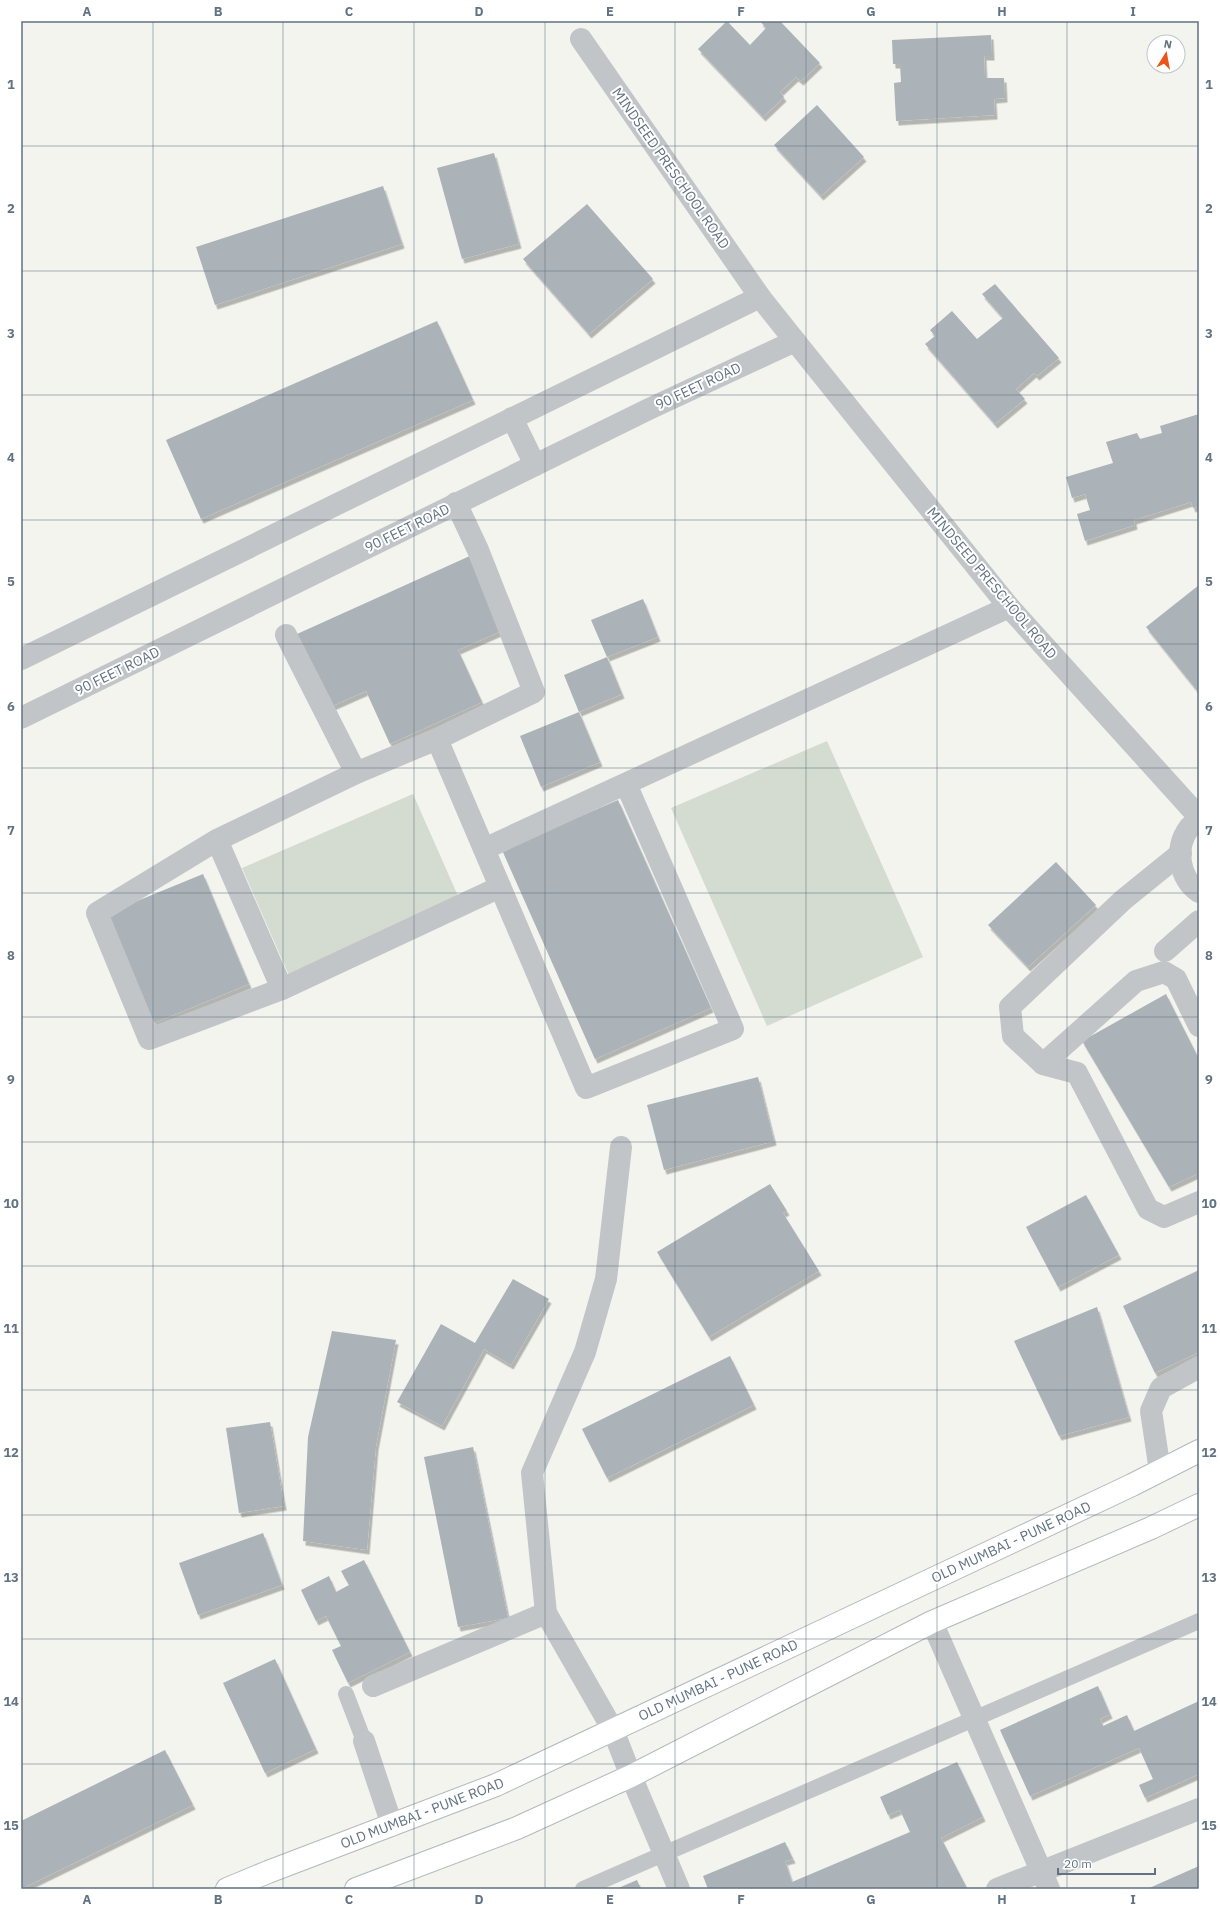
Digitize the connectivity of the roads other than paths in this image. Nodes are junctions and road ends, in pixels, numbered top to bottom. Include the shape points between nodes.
1 (581, 39) dead end
2 (760, 297) junction
3 (795, 341) junction
4 (512, 418) junction
5 (535, 464) junction
6 (456, 503) junction
7 (1009, 608) junction
8 (286, 635) dead end
9 (21, 659) edge
10 (21, 718) edge
11 (437, 739) junction
12 (356, 773) junction
13 (626, 784) junction
14 (1199, 818) edge
15 (217, 840) junction
16 (484, 849) junction
17 (1181, 853) junction
18 (500, 887) junction
19 (1199, 892) edge
20 (1199, 921) edge
21 (1165, 951) dead end
22 (282, 989) junction
23 (1199, 1026) edge
24 (1043, 1064) junction
25 (621, 1148) dead end
26 (1199, 1202) edge
27 (1199, 1367) edge
28 (1199, 1451) edge
29 (1160, 1470) junction
30 (1199, 1505) edge
31 (546, 1613) junction
32 (1199, 1621) edge
33 (932, 1622) junction
34 (373, 1686) dead end
35 (346, 1694) dead end
36 (974, 1719) junction
37 (613, 1730) junction
38 (364, 1741) joint
39 (631, 1776) junction
40 (1199, 1809) edge
41 (392, 1825) junction
42 (664, 1854) junction
43 (1045, 1880) edge
44 (227, 1889) edge
45 (356, 1889) edge
46 (583, 1889) edge
47 (679, 1889) edge
48 (997, 1889) edge

1 - 2 street, MINDSEED PRESCHOOL ROAD
2 - 3 street, MINDSEED PRESCHOOL ROAD
2 - 4 street
3 - 5 street, 90 FEET ROAD
3 - 7 street, MINDSEED PRESCHOOL ROAD
4 - 5 street
4 - 9 street
5 - 6 street, 90 FEET ROAD
6 - 10 street, 90 FEET ROAD
6 - 11 street via 478,550 534,692
7 - 13 street
7 - 14 street, MINDSEED PRESCHOOL ROAD
8 - 12 street
11 - 12 street
11 - 16 street
12 - 15 street
13 - 16 street
13 - 18 street via 733,1029 586,1088
14 - 17 street via 1189,828 1180,847
15 - 22 street
15 - 22 street via 97,913 149,1039
16 - 18 street
17 - 19 street via 1181,868 1192,887
17 - 24 street via 1123,900 1010,1006 1013,1036
18 - 22 street
20 - 21 street
23 - 24 street via 1176,978 1164,972 1136,981
24 - 26 street via 1077,1072 1148,1209 1164,1217
25 - 31 street via 606,1279 585,1352 532,1473
27 - 29 street via 1161,1388 1151,1411
28 - 29 main road, OLD MUMBAI - PUNE ROAD
29 - 37 main road, OLD MUMBAI - PUNE ROAD
30 - 33 main road
31 - 34 street
31 - 37 street
32 - 36 lane
33 - 36 street
33 - 39 main road
35 - 38 lane
36 - 42 lane
36 - 43 street
37 - 39 street
37 - 41 main road, OLD MUMBAI - PUNE ROAD via 496,1785
38 - 41 street
39 - 42 street
39 - 45 main road via 517,1828
40 - 43 street
41 - 44 main road, OLD MUMBAI - PUNE ROAD
42 - 46 lane
42 - 47 street
43 - 48 street

